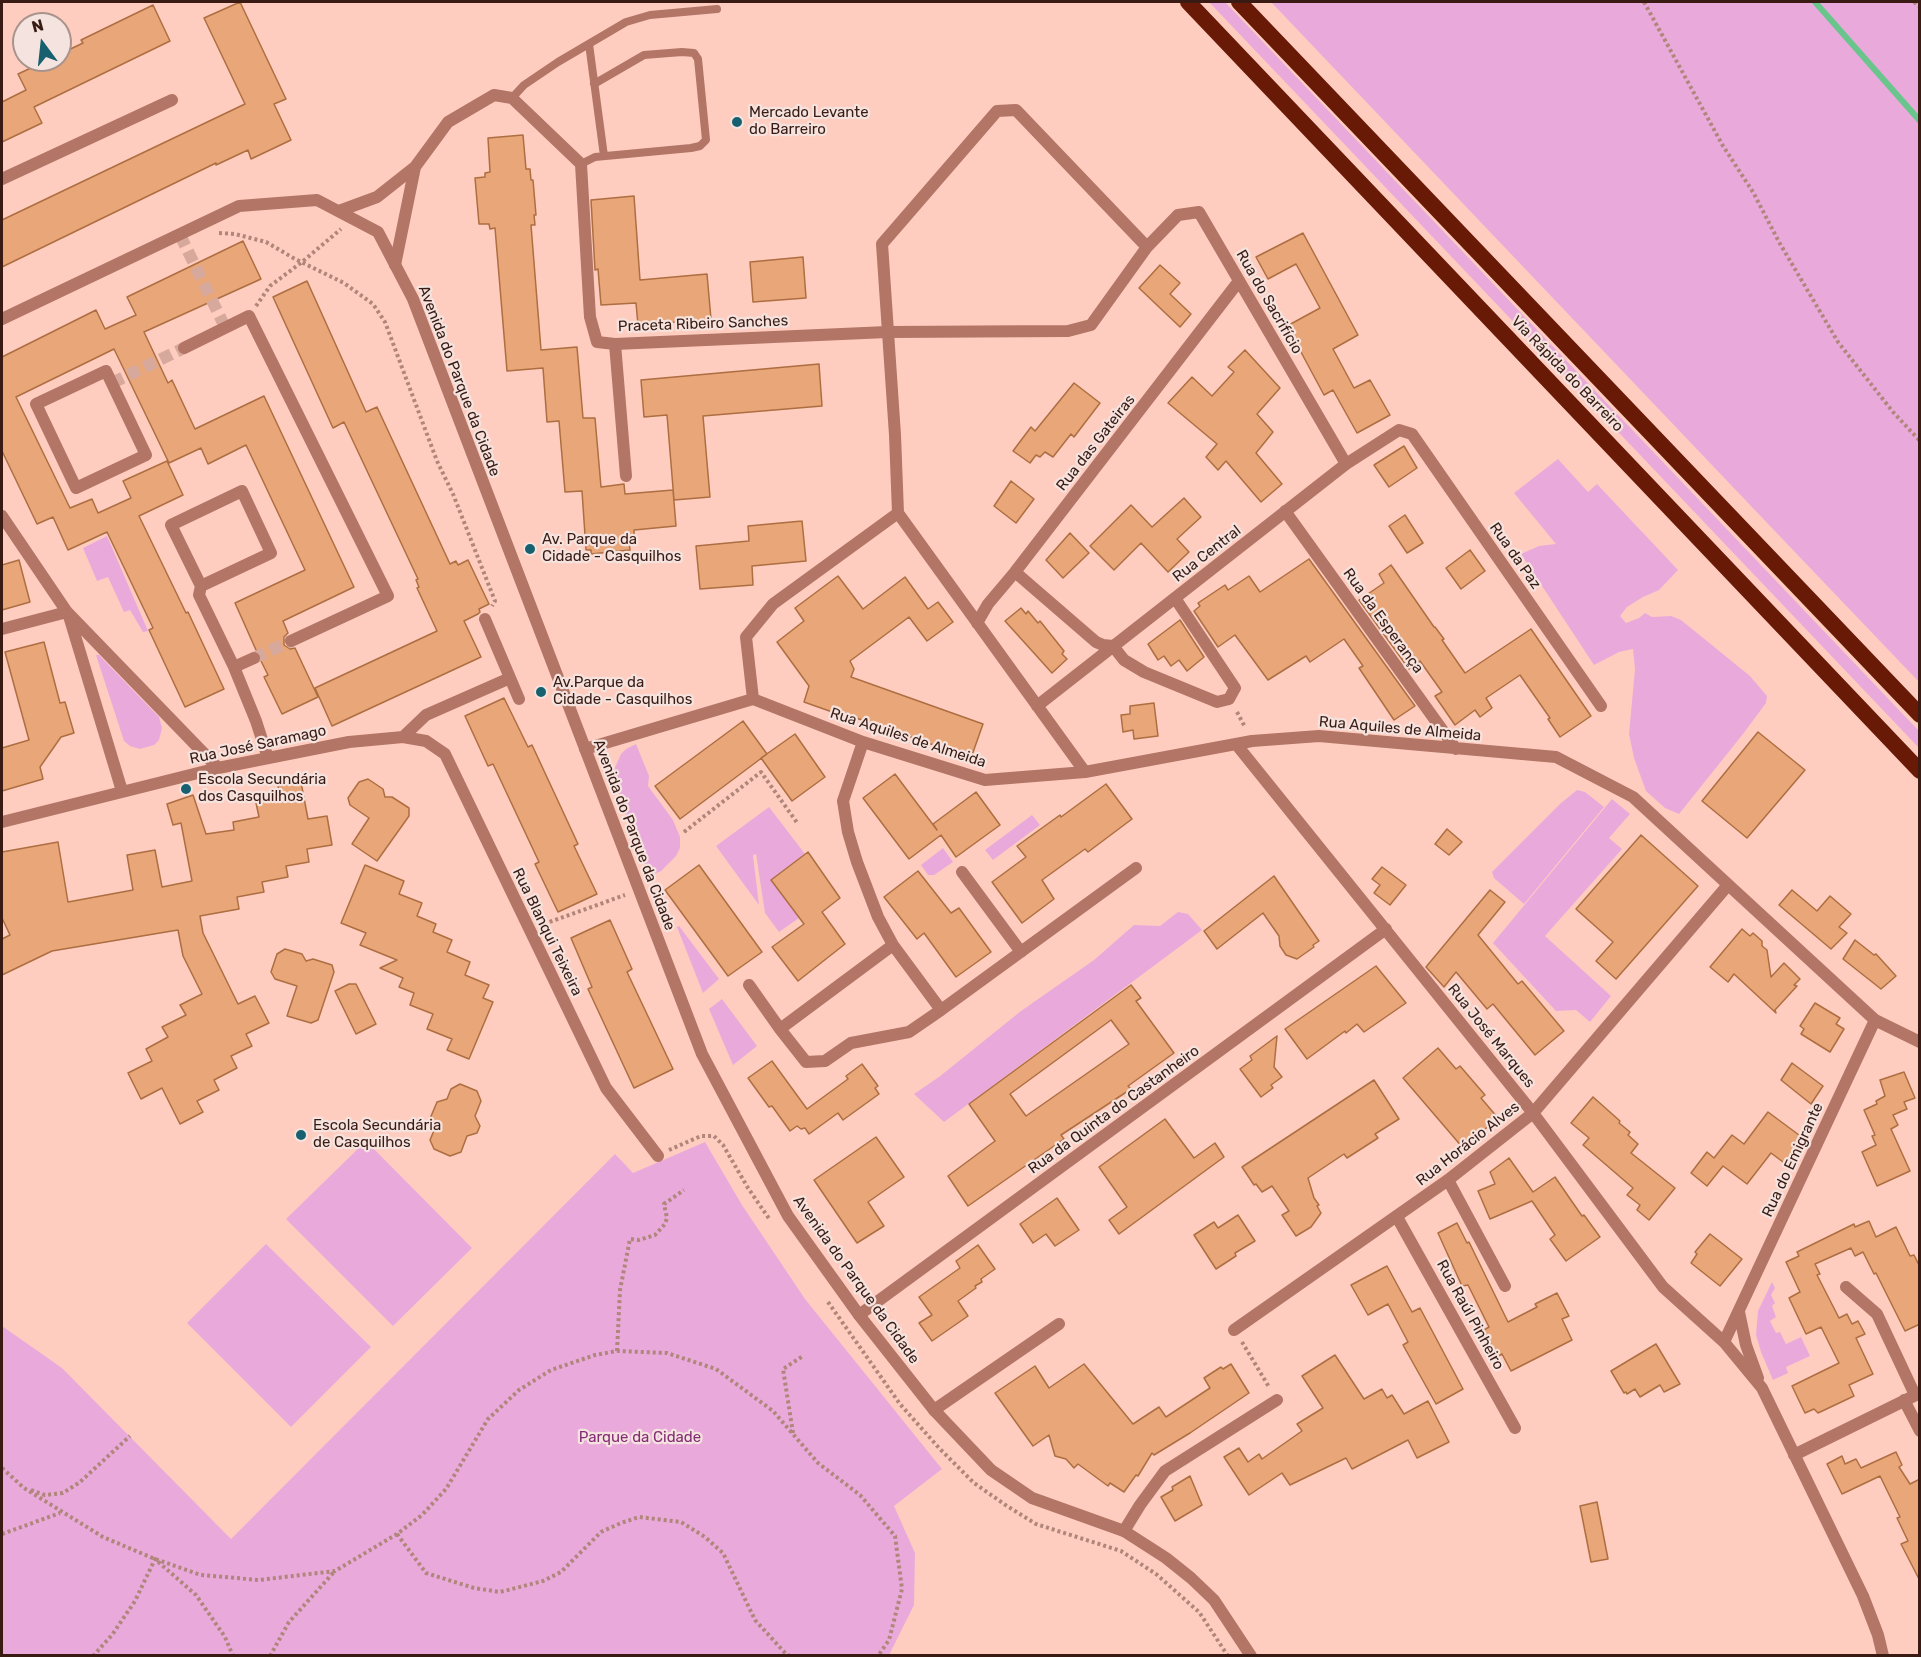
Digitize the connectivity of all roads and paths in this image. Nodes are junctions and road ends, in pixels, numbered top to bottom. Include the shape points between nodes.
1 (1188, 2) edge
2 (1239, 2) edge
3 (1644, 2) edge
4 (1914, 2) edge
5 (1920, 7) edge
6 (717, 9) dead end
7 (589, 44) junction
8 (594, 84) junction
9 (512, 98) junction
10 (172, 100) dead end
11 (604, 156) junction
12 (581, 164) junction
13 (415, 167) junction
14 (2, 179) edge
15 (339, 211) junction
16 (351, 218) junction
17 (216, 233) dead end
18 (1147, 247) junction
19 (302, 262) junction
20 (395, 265) junction
21 (1239, 281) junction
22 (249, 316) junction
23 (2, 319) edge
24 (887, 332) junction
25 (615, 344) junction
26 (184, 348) tunnel mouth
27 (36, 404) joint
28 (1399, 430) joint
29 (1920, 441) edge
30 (1346, 464) junction
31 (626, 476) dead end
32 (1285, 511) junction
33 (898, 513) junction
34 (2, 516) edge
35 (1015, 572) junction
36 (201, 586) junction
37 (1175, 598) junction
38 (68, 612) junction
39 (485, 619) joint
40 (977, 623) junction
41 (2, 629) edge
42 (291, 641) tunnel mouth
43 (1113, 646) junction
44 (254, 658) tunnel mouth
45 (234, 666) junction
46 (510, 678) junction
47 (519, 699) dead end
48 (753, 699) junction
49 (1229, 699) junction
50 (1037, 706) junction
51 (1602, 706) dead end
52 (1920, 715) edge
53 (403, 737) junction
54 (1252, 741) junction
55 (863, 742) junction
56 (1236, 744) junction
57 (585, 749) junction
58 (1456, 749) junction
59 (268, 758) junction
60 (218, 768) junction
61 (1920, 771) edge
62 (1085, 772) junction
63 (122, 790) junction
64 (2, 822) edge
65 (798, 824) dead end
66 (684, 832) dead end
67 (1136, 868) dead end
68 (962, 872) dead end
69 (1728, 885) junction
70 (639, 890) junction
71 (529, 929) junction
72 (1386, 929) junction
73 (893, 945) junction
74 (1021, 952) junction
75 (749, 986) dead end
76 (941, 1010) junction
77 (1875, 1020) junction
78 (780, 1029) junction
79 (1920, 1042) edge
80 (1533, 1113) junction
81 (658, 1156) dead end
82 (1448, 1180) junction
83 (684, 1190) dead end
84 (1397, 1217) junction
85 (1505, 1286) dead end
86 (1846, 1287) dead end
87 (1739, 1312) junction
88 (859, 1315) junction
89 (1059, 1324) dead end
90 (1234, 1330) joint
91 (1724, 1341) junction
92 (618, 1351) junction
93 (803, 1356) dead end
94 (1762, 1388) junction
95 (1913, 1396) edge
96 (1277, 1400) joint
97 (934, 1410) junction
98 (1515, 1428) dead end
99 (1920, 1431) edge
100 (793, 1434) junction
101 (130, 1436) dead end
102 (1794, 1455) junction
103 (2, 1468) edge
104 (24, 1488) junction
105 (61, 1513) junction
106 (1124, 1531) junction
107 (397, 1533) junction
108 (2, 1534) edge
109 (155, 1559) junction
110 (335, 1571) junction
111 (93, 1656) edge
112 (233, 1656) edge
113 (270, 1656) edge
114 (790, 1656) edge
115 (878, 1656) edge
116 (1251, 1656) edge
117 (1883, 1656) edge

1 - 61 highway, Via Rápida do Barreiro
2 - 52 highway, Via Rápida do Barreiro
3 - 29 path via 1838,342
4 - 5 path
6 - 7 lane via 650,15 626,22
7 - 8 lane
7 - 9 lane via 541,73
8 - 11 lane
8 - 11 lane via 644,55 682,52 694,53 698,59 706,140 691,148
9 - 12 street
9 - 13 street via 494,95 448,122
10 - 14 street
11 - 12 lane
12 - 25 street, Praceta Ribeiro Sanches via 590,317 597,342
13 - 15 street via 376,197
13 - 20 street
15 - 16 street, Avenida do Parque da Cidade
15 - 23 street, Avenida do Parque da Cidade via 317,200 239,206
16 - 19 path
16 - 20 street, Avenida do Parque da Cidade via 378,232
17 - 19 path via 266,242
18 - 21 street, Rua do Sacrifício via 1178,214 1199,212
18 - 24 street, Praceta Ribeiro Sanches via 1091,325 1068,331
18 - 24 street via 1016,110 998,111 882,244
19 - 22 path via 270,286
19 - 39 path via 344,283 373,304 385,322 495,601
20 - 57 street, Avenida do Parque da Cidade via 412,299
21 - 30 street, Rua do Sacrifício
21 - 35 street, Rua das Gateiras
22 - 26 street
22 - 42 street via 388,596
24 - 25 street, Praceta Ribeiro Sanches
24 - 33 street
25 - 31 street
27 - 27 street via 76,488 146,455 106,371
28 - 30 street, Rua Central
28 - 51 street, Rua da Paz via 1412,434
30 - 32 street, Rua Central
32 - 37 street, Rua Central
32 - 58 street, Rua da Esperança
33 - 40 street
33 - 48 street via 773,604 746,637
34 - 38 street
35 - 40 street, Rua das Gateiras
35 - 43 street via 1096,642
36 - 36 street via 271,553 242,491 171,525
36 - 45 street via 200,596
37 - 43 street, Rua Central
37 - 49 street via 1235,688
38 - 41 street
38 - 60 street
38 - 63 street
39 - 46 street
40 - 50 street
43 - 49 street via 1124,660 1144,672 1217,702
43 - 50 street, Rua Central
44 - 45 street
45 - 59 street
46 - 47 street
46 - 53 street via 426,715
48 - 55 street, Rua Aquiles de Almeida
48 - 57 street
49 - 54 path
50 - 62 street
53 - 59 street, Rua José Saramago via 349,742
53 - 71 street, Rua Blanqui Teixeira via 426,741 445,754
54 - 56 street, Rua Aquiles de Almeida
54 - 58 street, Rua Aquiles de Almeida via 1319,736
55 - 62 street, Rua Aquiles de Almeida via 985,780
55 - 73 street via 843,801 857,862
56 - 62 street, Rua Aquiles de Almeida
56 - 72 street, Rua José Marques
57 - 70 street, Avenida do Parque da Cidade
58 - 69 street, Rua Aquiles de Almeida via 1556,757 1633,797
59 - 60 street, Rua José Saramago
60 - 63 street, Rua José Saramago
63 - 64 street, Rua José Saramago
65 - 66 path via 761,772
67 - 74 street
68 - 74 street
69 - 77 street, Rua Aquiles de Almeida
69 - 80 street, Rua Horácio Alves
70 - 71 path
70 - 88 street, Avenida do Parque da Cidade via 706,1064 788,1216
71 - 81 street, Rua Blanqui Teixeira via 606,1088
72 - 80 street, Rua José Marques
72 - 88 street, Rua da Quinta do Castanheiro
73 - 76 street
73 - 78 street
74 - 76 street
75 - 78 street
76 - 78 street via 909,1032 851,1043 825,1061 806,1062
77 - 79 street, Rua Aquiles de Almeida
77 - 87 street, Rua do Emigrante
80 - 82 street, Rua Horácio Alves
80 - 91 street, Rua José Marques via 1663,1287
82 - 84 street, Rua Horácio Alves
82 - 85 street
83 - 92 path via 664,1204 665,1224 654,1234 630,1239 620,1290
84 - 90 street, Rua Horácio Alves
84 - 98 street, Rua Raúl Pinheiro
86 - 95 street via 1877,1314
87 - 91 street, Rua do Emigrante
87 - 94 street
88 - 97 street, Avenida do Parque da Cidade
89 - 97 street
90 - 96 path
91 - 94 street
92 - 100 path via 667,1353 716,1369 773,1411
92 - 107 path via 551,1370 519,1390 488,1419 446,1489 422,1515
93 - 100 path via 783,1370
94 - 102 street
95 - 99 street
95 - 102 street
96 - 106 street via 1165,1471
97 - 106 street, Avenida do Parque da Cidade via 991,1470 1032,1498
100 - 115 path via 818,1463 860,1495 895,1536 902,1589 889,1640
101 - 104 path via 63,1493 45,1495
102 - 117 street via 1863,1596
103 - 104 path
104 - 105 path
105 - 108 path
105 - 109 path via 103,1538
106 - 116 street, Avenida do Parque da Cidade via 1166,1558 1214,1600
107 - 110 path
107 - 114 path via 426,1573 500,1592 561,1572 601,1532 621,1523 639,1518 681,1522 723,1553 755,1620
109 - 110 path via 201,1575 260,1580
109 - 111 path via 135,1601
109 - 112 path via 196,1595 225,1637
110 - 113 path via 289,1622

